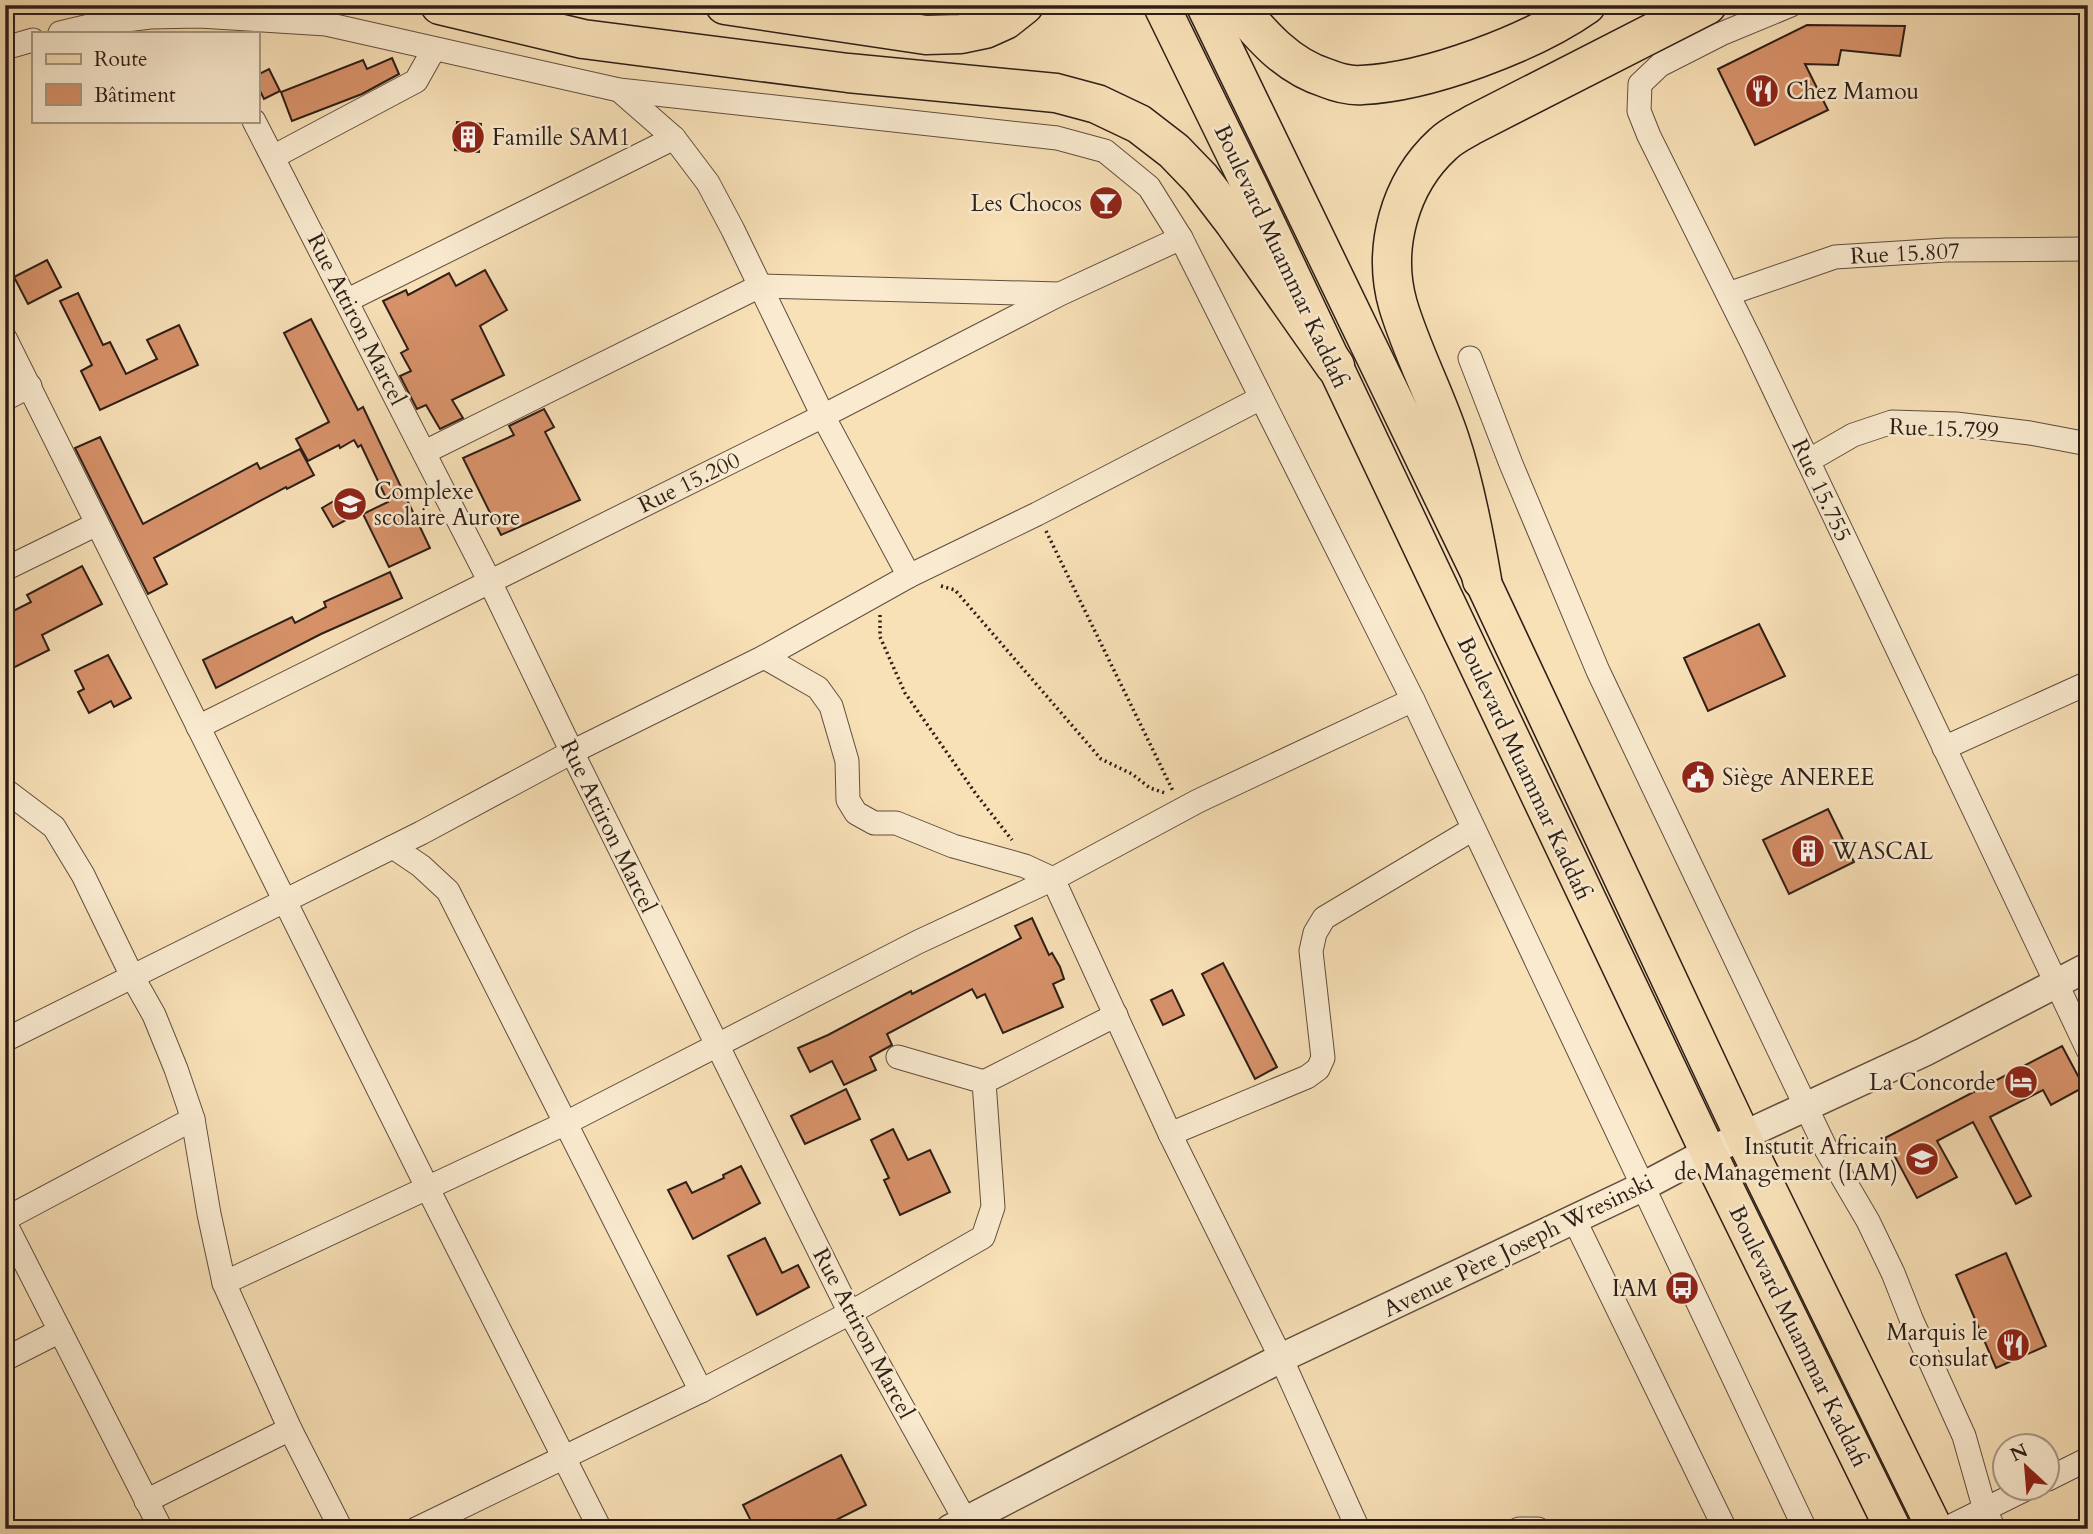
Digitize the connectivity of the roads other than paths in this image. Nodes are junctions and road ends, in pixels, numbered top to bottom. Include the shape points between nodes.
1 (440, 5) edge
2 (725, 5) edge
3 (1024, 5) edge
4 (1161, 5) edge
5 (1204, 5) edge
6 (1236, 5) edge
7 (1586, 5) edge
8 (1707, 5) edge
9 (1791, 5) edge
10 (204, 24) edge
11 (64, 32) edge
12 (32, 40) edge
13 (5, 48) edge
14 (434, 48) junction
15 (619, 90) junction
16 (255, 122) edge
17 (674, 138) junction
18 (273, 157) junction
19 (1181, 238) junction
20 (2088, 249) edge
21 (760, 286) junction
22 (1060, 294) junction
23 (1728, 294) junction
24 (348, 300) junction
25 (5, 338) edge
26 (1470, 358) dead end
27 (1335, 366) junction
28 (30, 386) junction
29 (1261, 398) junction
30 (5, 399) edge
31 (823, 416) junction
32 (2088, 444) edge
33 (425, 452) junction
34 (1808, 461) junction
35 (96, 524) junction
36 (5, 569) edge
37 (909, 576) junction
38 (1482, 580) junction
39 (490, 582) junction
40 (764, 657) junction
41 (2088, 683) edge
42 (1413, 700) junction
43 (198, 727) junction
44 (1944, 748) junction
45 (572, 752) junction
46 (5, 790) edge
47 (1473, 829) junction
48 (393, 847) junction
49 (1044, 875) junction
50 (285, 900) junction
51 (2088, 967) edge
52 (132, 976) junction
53 (2055, 983) junction
54 (1116, 1015) junction
55 (5, 1040) edge
56 (717, 1044) junction
57 (2088, 1050) edge
58 (898, 1057) dead end
59 (984, 1082) junction
60 (1806, 1106) junction
61 (193, 1119) junction
62 (566, 1123) junction
63 (1170, 1134) junction
64 (1743, 1137) junction
65 (1708, 1152) junction
66 (427, 1187) junction
67 (1642, 1187) junction
68 (1574, 1219) junction
69 (5, 1221) edge
70 (224, 1283) junction
71 (850, 1313) junction
72 (60, 1331) junction
73 (1281, 1358) junction
74 (5, 1359) edge
75 (701, 1391) junction
76 (290, 1429) junction
77 (564, 1458) junction
78 (2088, 1459) edge
79 (2062, 1472) edge
80 (146, 1501) junction
81 (2011, 1502) edge
82 (1989, 1519) edge
83 (962, 1526) edge
84 (159, 1528) edge
85 (1800, 1528) edge
86 (341, 1529) edge
87 (416, 1529) edge
88 (600, 1529) edge
89 (1358, 1529) edge
90 (1519, 1529) edge
91 (1538, 1529) edge
92 (1725, 1529) edge
93 (1894, 1529) edge
94 (1935, 1529) edge
95 (1945, 1529) edge

1 - 27 highway via 583,39 848,73 1056,93 1097,104 1139,124 1201,179
2 - 3 highway via 926,35 985,29
4 - 27 main road, Boulevard Muammar Kaddafi
5 - 38 main road, Boulevard Muammar Kaddafi
6 - 7 highway via 1264,38 1297,65 1325,78 1360,85 1413,78 1490,53 1563,22
8 - 38 highway via 1474,124 1443,144 1404,200 1396,222 1392,276 1412,346 1450,439
9 - 23 street, Rue 15.755 via 1660,65 1640,84 1639,111 1649,136
10 - 11 street via 150,17
10 - 14 street via 326,24
12 - 13 street
14 - 15 street
14 - 18 street via 415,81
15 - 17 street
15 - 19 street via 1057,138 1105,151 1114,158 1149,187
16 - 18 street, Rue Attiron Marcel
17 - 21 street via 708,183
17 - 24 street
18 - 24 street, Rue Attiron Marcel
19 - 22 street, Rue 15.200
19 - 29 street
20 - 23 street, Rue 15.807 via 1835,257
21 - 22 street
21 - 31 street
21 - 33 street
22 - 31 street, Rue 15.200
23 - 34 street, Rue 15.755
24 - 33 street, Rue Attiron Marcel
25 - 28 street
26 - 60 street via 1598,671
27 - 65 main road, Boulevard Muammar Kaddafi
28 - 30 street
28 - 35 street
29 - 37 street
29 - 42 street
31 - 37 street
31 - 39 street, Rue 15.200
32 - 34 street, Rue 15.799 via 1956,424 1892,422 1853,435
33 - 39 street, Rue Attiron Marcel
34 - 44 street, Rue 15.755
35 - 36 street
35 - 43 street
37 - 40 street
38 - 64 main road, Boulevard Muammar Kaddafi
39 - 43 street, Rue 15.200
39 - 45 street, Rue Attiron Marcel
40 - 45 street
40 - 49 street via 818,688 831,706 847,761 848,800 856,813
41 - 44 street
42 - 47 street
42 - 49 street
43 - 50 street
44 - 53 street, Rue 15.755
45 - 48 street
45 - 56 street, Rue Attiron Marcel
46 - 52 street via 54,827
47 - 63 street via 1324,918 1311,951 1323,1058 1318,1069
47 - 67 street
48 - 50 street
48 - 62 street via 448,891
49 - 54 street
49 - 56 street
50 - 52 street
50 - 66 street
51 - 53 street, Avenue Père Joseph Wresinski
52 - 55 street
52 - 61 street via 154,1016
53 - 57 street, Rue 15.755
53 - 60 street, Avenue Père Joseph Wresinski via 1924,1052
54 - 59 street
54 - 63 street
56 - 62 street
56 - 71 street, Rue Attiron Marcel
58 - 59 street
59 - 71 street via 993,1207 983,1237
60 - 64 street, Avenue Père Joseph Wresinski
60 - 82 street via 1893,1273 1964,1436
61 - 69 street
61 - 70 street
62 - 66 street
62 - 75 street
63 - 73 street
64 - 65 street, Avenue Père Joseph Wresinski
64 - 94 main road, Boulevard Muammar Kaddafi
65 - 67 street, Avenue Père Joseph Wresinski
65 - 93 main road, Boulevard Muammar Kaddafi
66 - 70 street
66 - 77 street
67 - 68 street, Avenue Père Joseph Wresinski
67 - 85 street
68 - 73 street, Avenue Père Joseph Wresinski
68 - 92 street
69 - 72 street
70 - 76 street
71 - 75 street
71 - 83 street, Rue Attiron Marcel
72 - 74 street
72 - 80 street
73 - 83 street, Avenue Père Joseph Wresinski
73 - 89 street
75 - 77 street
76 - 80 street
76 - 86 street
77 - 87 street
77 - 88 street
78 - 79 street
80 - 84 street
81 - 82 street
82 - 95 street
90 - 91 street

